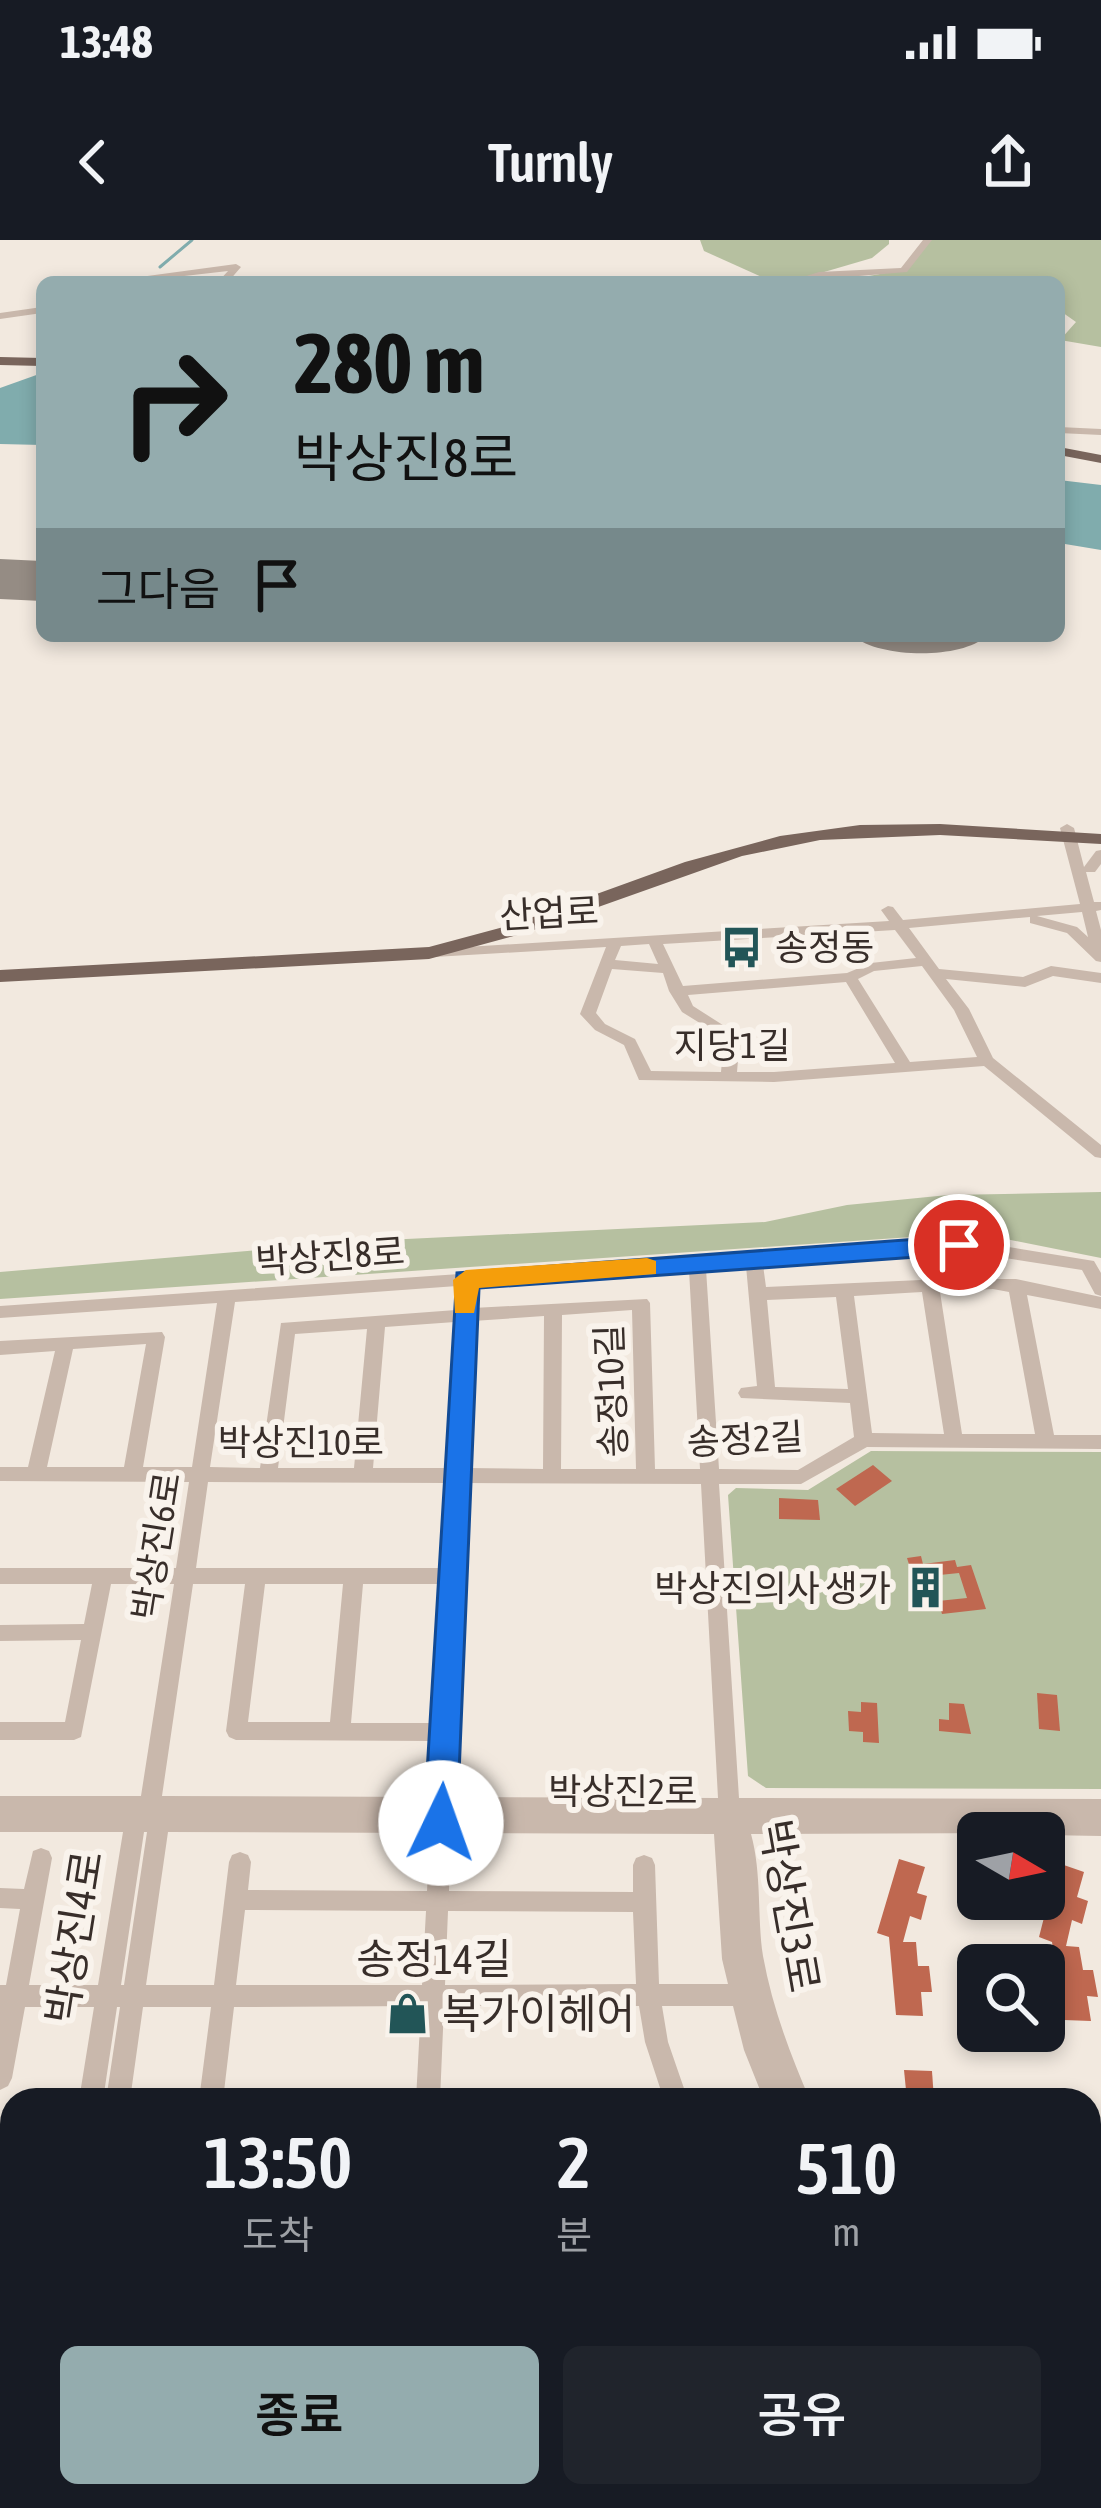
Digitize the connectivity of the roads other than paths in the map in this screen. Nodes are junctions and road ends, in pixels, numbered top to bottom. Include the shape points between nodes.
1 (928, 240) edge
2 (154, 276) edge
3 (228, 276) edge
4 (814, 276) edge
5 (843, 276) edge
6 (855, 276) edge
7 (36, 311) edge
8 (0, 316) edge
9 (1, 363) edge
10 (36, 364) edge
11 (1101, 432) edge
12 (1065, 440) edge
13 (1065, 442) edge
14 (1101, 450) edge
15 (1083, 833) edge
16 (1037, 836) junction
17 (1101, 854) edge
18 (1083, 866) junction
19 (1095, 902) edge
20 (888, 910) dead end
21 (1000, 916) junction
22 (899, 925) junction
23 (654, 940) junction
24 (615, 942) junction
25 (430, 953) junction
26 (1101, 957) edge
27 (0, 962) edge
28 (606, 964) junction
29 (930, 967) junction
30 (665, 970) junction
31 (0, 976) edge
32 (850, 977) junction
33 (1101, 978) edge
34 (676, 991) junction
35 (987, 1061) junction
36 (907, 1069) junction
37 (729, 1075) junction
38 (1082, 1142) junction
39 (1101, 1143) edge
40 (1101, 1153) edge
41 (924, 1247) junction
42 (754, 1257) junction
43 (697, 1262) junction
44 (466, 1280) junction
45 (929, 1285) junction
46 (1016, 1286) junction
47 (844, 1289) junction
48 (1101, 1290) edge
49 (758, 1294) junction
50 (227, 1296) junction
51 (1101, 1303) edge
52 (553, 1309) junction
53 (0, 1312) edge
54 (464, 1315) junction
55 (377, 1321) junction
56 (66, 1343) junction
57 (0, 1348) edge
58 (858, 1396) junction
59 (864, 1440) junction
60 (954, 1441) junction
61 (1046, 1442) junction
62 (1101, 1442) edge
63 (0, 1474) edge
64 (36, 1474) junction
65 (132, 1474) junction
66 (200, 1474) junction
67 (268, 1475) junction
68 (363, 1475) junction
69 (457, 1475) junction
70 (553, 1476) junction
71 (646, 1476) junction
72 (710, 1476) junction
73 (0, 1576) edge
74 (103, 1576) junction
75 (184, 1576) junction
76 (256, 1576) junction
77 (354, 1576) junction
78 (452, 1576) junction
79 (93, 1632) junction
80 (0, 1633) edge
81 (0, 1731) edge
82 (340, 1732) junction
83 (445, 1732) junction
84 (0, 1805) edge
85 (1101, 1809) edge
86 (441, 1815) junction
87 (148, 1817) junction
88 (730, 1819) junction
89 (0, 1822) edge
90 (1101, 1826) edge
91 (41, 1858) dead end
92 (240, 1862) dead end
93 (644, 1865) dead end
94 (0, 1898) edge
95 (34, 1898) junction
96 (235, 1900) junction
97 (437, 1901) junction
98 (644, 1902) junction
99 (8, 1996) edge
100 (107, 1996) junction
101 (133, 1996) junction
102 (751, 1996) junction
103 (224, 1997) junction
104 (433, 1997) junction
105 (646, 1999) junction
106 (0, 2078) edge
107 (93, 2088) edge
108 (120, 2088) edge
109 (213, 2088) edge
110 (429, 2088) edge
111 (671, 2088) edge
112 (773, 2088) edge
113 (793, 2088) edge

1 - 6 street via 904,270
2 - 3 street via 236,266
4 - 5 street
7 - 8 street
9 - 10 main road
11 - 12 street
13 - 14 main road
15 - 16 main road
15 - 18 street
15 - 27 main road, 산업로 via 877,820 802,826 451,937
16 - 18 street
16 - 25 main road via 877,830 782,840 497,938
17 - 18 street
18 - 19 street
19 - 21 street, 산업로
19 - 26 street
20 - 22 street
21 - 22 street, 산업로
21 - 26 street via 1063,926
22 - 23 street, 산업로
22 - 29 street
23 - 24 street, 산업로
23 - 30 street
24 - 25 street, 산업로
24 - 28 street, 지당1길
25 - 31 main road, 산업로
28 - 30 street
28 - 37 street, 지당1길 via 588,1014 630,1042 641,1074
29 - 32 street via 871,967
29 - 33 street via 1025,982 1051,971
29 - 35 street
30 - 34 street
32 - 34 street
32 - 36 street
34 - 37 street via 687,1009 732,1036
35 - 36 street, 지당1길
35 - 38 street
36 - 37 street, 지당1길
38 - 39 street
38 - 40 street
41 - 42 street, 박상진8로
41 - 45 street
41 - 48 street, 박상진8로 via 1004,1249 1093,1268
42 - 43 street, 박상진8로
42 - 49 street
43 - 44 street, 박상진8로
43 - 72 street, 박상진3로
44 - 50 street, 박상진8로
44 - 54 street
45 - 46 street
45 - 47 street
45 - 60 street
46 - 51 street
46 - 61 street
47 - 49 street
47 - 58 street
49 - 58 street via 757,1393
50 - 53 street, 박상진8로
50 - 66 street, 박상진6로
52 - 54 street, 송정10길
52 - 70 street
52 - 71 street, 송정10길 via 641,1303
54 - 55 street, 송정10길
54 - 69 street
55 - 67 street, 송정10길 via 287,1328
55 - 68 street
56 - 57 street
56 - 64 street
56 - 65 street via 156,1337
58 - 59 street
59 - 60 street
59 - 72 street, 송정2길 via 813,1474
60 - 61 street
61 - 62 street
63 - 64 street, 박상진10로
64 - 65 street, 박상진10로
65 - 66 street, 박상진10로
66 - 67 street, 박상진10로
66 - 75 street, 박상진6로
67 - 68 street, 박상진10로
68 - 69 street, 박상진10로
69 - 70 street, 송정2길
69 - 78 street
70 - 71 street, 송정2길
71 - 72 street, 송정2길
72 - 88 street, 박상진3로
73 - 74 street
74 - 75 street
74 - 79 street
75 - 76 street
75 - 87 street, 박상진6로
76 - 77 street
76 - 82 street via 236,1731
77 - 78 street
77 - 82 street
78 - 83 street
79 - 80 street
79 - 81 street via 74,1731
82 - 83 street
83 - 86 street
84 - 87 street, 박상진2로
85 - 88 street, 박상진2로
86 - 87 street, 박상진2로
86 - 88 street, 박상진2로
86 - 97 street
87 - 89 street, 박상진2로
87 - 100 street, 박상진4로
87 - 101 street, 박상진4로
88 - 90 street, 박상진2로
88 - 102 street, 박상진3로 via 728,1922
91 - 95 street
92 - 96 street
93 - 98 street
94 - 95 street
95 - 99 street
96 - 97 street
96 - 103 street
97 - 98 street
97 - 104 street
98 - 105 street
99 - 100 street, 송정14길
99 - 106 street
100 - 101 street, 송정14길
100 - 107 street, 박상진4로
101 - 103 street, 송정14길
101 - 108 street, 박상진4로
102 - 105 street, 송정14길
102 - 112 street, 박상진3로
102 - 113 street, 박상진3로
103 - 104 street, 송정14길
103 - 109 street
104 - 105 street, 송정14길
104 - 110 street
105 - 111 street

